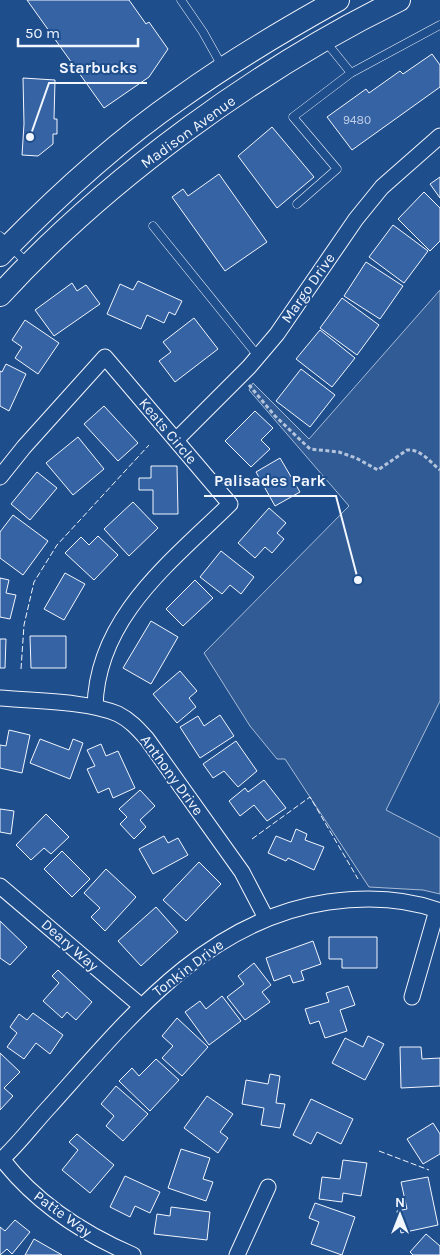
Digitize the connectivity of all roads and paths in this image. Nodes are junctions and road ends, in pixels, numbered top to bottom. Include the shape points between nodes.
1 (181, 0) edge
2 (338, 0) edge
3 (399, 0) edge
4 (440, 25) edge
5 (324, 40) junction
6 (224, 70) junction
7 (351, 73) junction
8 (440, 136) edge
9 (297, 204) dead end
10 (153, 226) dead end
11 (3, 245) edge
12 (28, 264) junction
13 (0, 295) edge
14 (258, 356) junction
15 (240, 375) junction
16 (176, 440) junction
17 (440, 470) edge
18 (0, 477) edge
19 (0, 698) edge
20 (95, 707) junction
21 (0, 886) edge
22 (438, 910) edge
23 (266, 918) junction
24 (412, 997) dead end
25 (140, 1005) junction
26 (1, 1160) edge
27 (268, 1187) dead end
28 (133, 1255) edge
29 (237, 1255) edge

1 - 6 lane
2 - 6 main road, Madison Avenue
3 - 5 main road, Madison Avenue
4 - 7 lane
5 - 7 lane
5 - 12 main road, Madison Avenue via 203,118 99,200
6 - 11 main road, Madison Avenue via 180,98 122,143
7 - 9 lane via 294,117 337,169
8 - 14 street, Margo Drive via 412,158 372,200
10 - 14 lane
11 - 12 lane
12 - 13 main road, Madison Avenue
14 - 15 street, Margo Drive
15 - 16 street, Margo Drive
15 - 17 path via 275,416 310,449 339,452 378,470 412,449 426,456
16 - 18 street, Keats Circle via 105,357
16 - 20 street, Keats Circle via 230,504 141,591 125,612 103,658
19 - 20 street, Anthony Drive
20 - 23 street, Anthony Drive via 131,722 147,739 242,872
21 - 25 street, Deary Way
22 - 23 street, Tonkin Drive via 402,902 351,899 307,905
22 - 24 street
23 - 25 street, Tonkin Drive via 212,946
25 - 26 street, Tonkin Drive
26 - 28 street, Patte Way via 42,1201 78,1228
27 - 29 street

